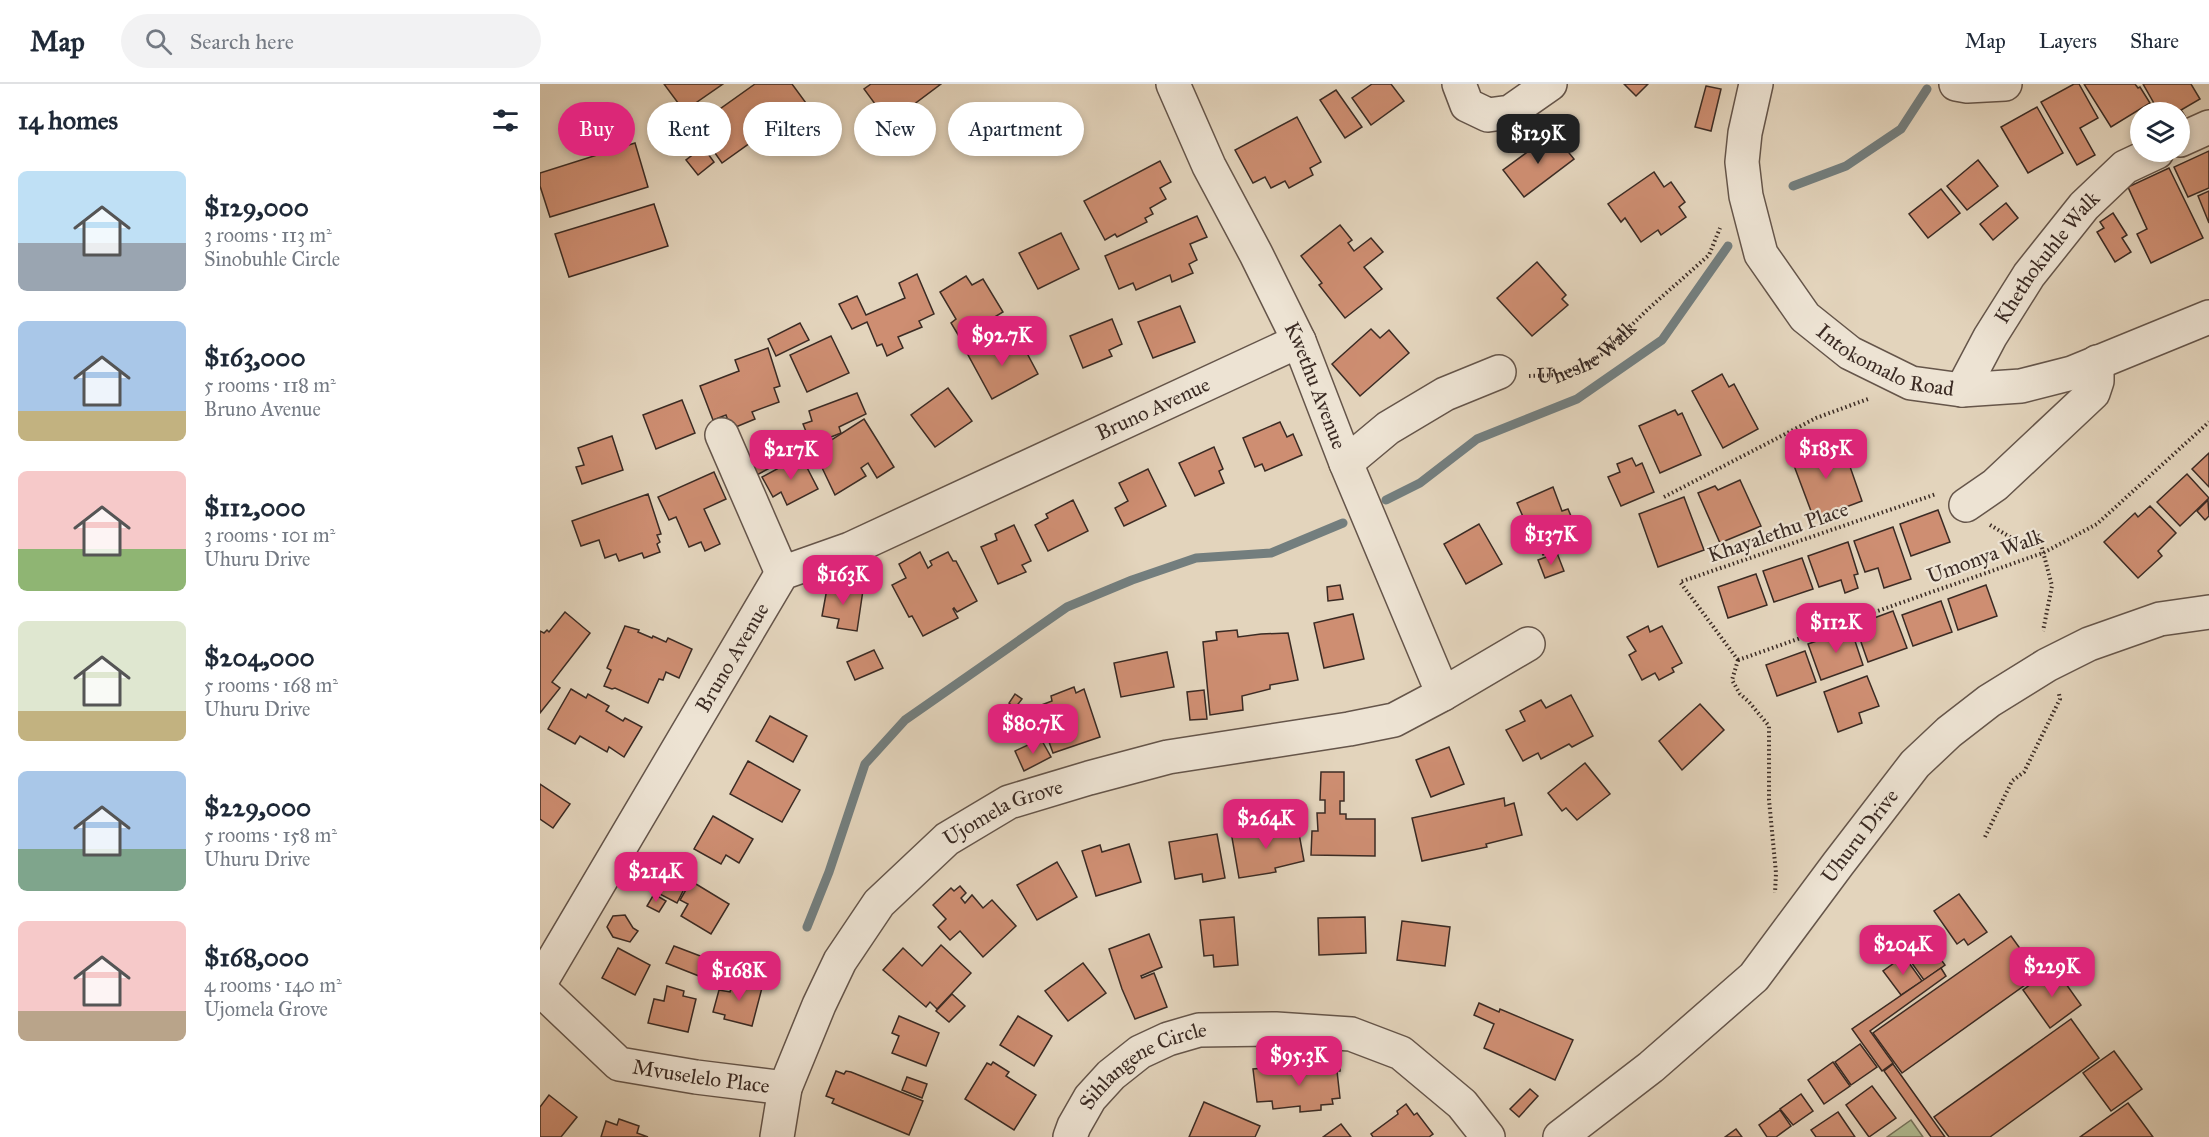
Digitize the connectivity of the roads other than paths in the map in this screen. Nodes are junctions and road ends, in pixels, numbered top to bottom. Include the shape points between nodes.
1 (1173, 84) edge
2 (1550, 84) edge
3 (1756, 84) edge
4 (1956, 84) edge
5 (2005, 84) edge
6 (1463, 94) edge
7 (2209, 127) edge
8 (2190, 136) edge
9 (2136, 162) edge
10 (2209, 317) edge
11 (1299, 341) junction
12 (2097, 362) junction
13 (1499, 372) road end
14 (1962, 390) junction
15 (722, 435) dead end
16 (1346, 463) junction
17 (1966, 505) road end
18 (782, 573) junction
19 (2209, 612) edge
20 (1528, 644) dead end
21 (1443, 694) junction
22 (540, 983) edge
23 (540, 989) edge
24 (785, 1088) junction
25 (777, 1137) edge
26 (1071, 1137) edge
27 (1488, 1137) edge
28 (1560, 1137) edge

1 - 11 street, Kwethu Avenue via 1209,166
2 - 6 street via 1510,112 1488,115
3 - 14 street, Intokomalo Road via 1744,133 1742,162 1761,254 1805,317 1850,353 1911,383
4 - 5 street
7 - 8 street
9 - 14 street, Khethokuhle Walk via 2125,167 2085,206 2029,276
10 - 12 street, Intokomalo Road
11 - 16 street, Kwethu Avenue
11 - 18 street, Bruno Avenue via 850,549
12 - 14 street, Intokomalo Road via 2021,386
12 - 17 street via 2097,381 2092,393 1995,485
13 - 16 street, Uheshe Walk via 1444,394 1388,428
15 - 18 street
16 - 21 street, Kwethu Avenue
18 - 22 street, Bruno Avenue
19 - 28 street, Uhuru Drive via 2160,619 2090,644 1989,701 1949,732 1915,764 1754,977 1651,1067
20 - 21 street, Ujomela Grove
21 - 24 street, Ujomela Grove via 1394,720 1168,757 1010,802 982,818 947,839 879,903 840,961
23 - 24 street, Mvuselelo Place via 619,1064
24 - 25 street, Ujomela Grove
26 - 27 street, Sihlangene Circle via 1090,1098 1140,1052 1199,1030 1276,1029 1351,1034 1401,1053 1462,1104

